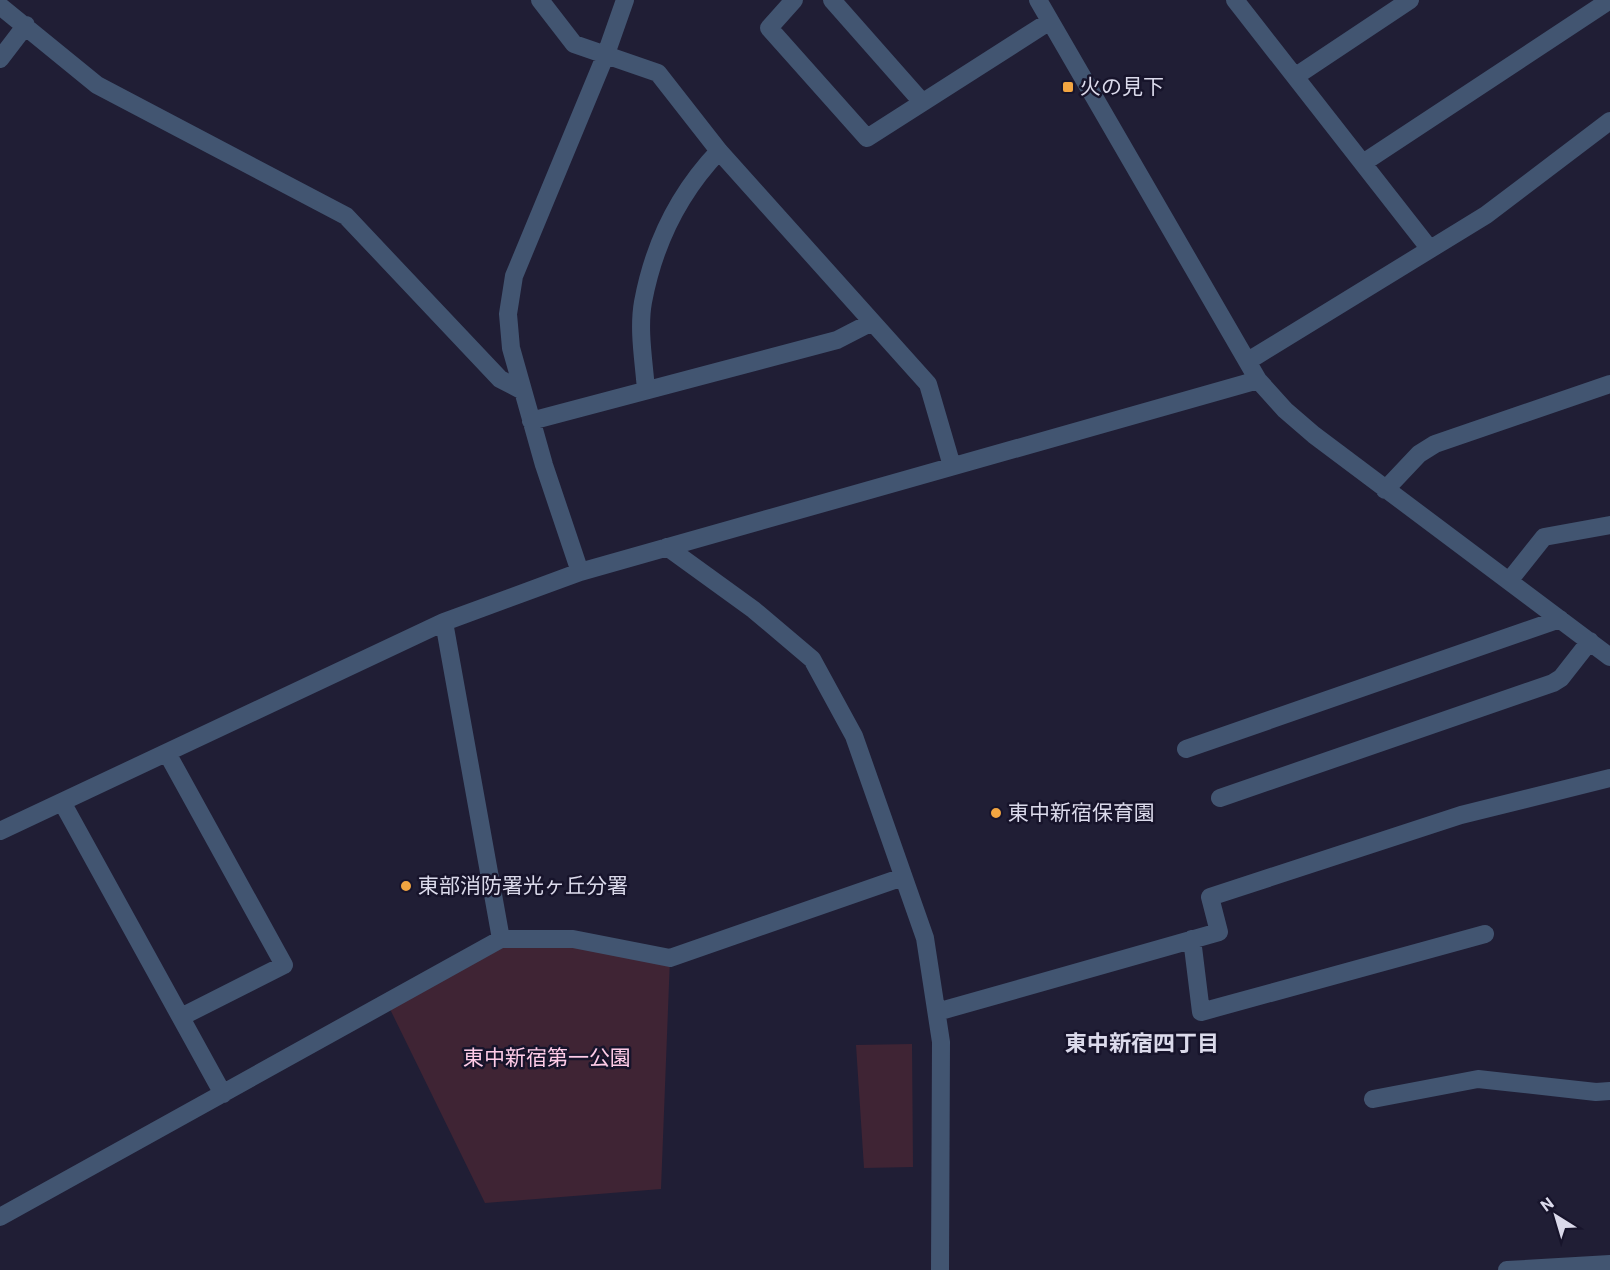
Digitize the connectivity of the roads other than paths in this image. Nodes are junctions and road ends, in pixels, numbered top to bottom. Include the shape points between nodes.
1 (540, 0) edge
2 (625, 0) edge
3 (794, 0) edge
4 (832, 0) edge
5 (1038, 0) edge
6 (1235, 0) edge
7 (1410, 0) edge
8 (1610, 0) edge
9 (0, 6) edge
10 (1050, 21) junction
11 (26, 25) junction
12 (606, 54) junction
13 (0, 59) edge
14 (1296, 76) junction
15 (922, 102) junction
16 (1610, 121) edge
17 (719, 151) junction
18 (1363, 163) junction
19 (1429, 248) junction
20 (872, 322) junction
21 (1248, 361) junction
22 (1258, 380) junction
23 (1610, 384) edge
24 (646, 390) junction
25 (523, 391) junction
26 (531, 421) junction
27 (952, 466) junction
28 (1385, 490) junction
29 (1610, 525) edge
30 (667, 547) junction
31 (580, 573) junction
32 (1509, 581) junction
33 (1560, 619) junction
34 (444, 622) junction
35 (1590, 641) junction
36 (1610, 657) edge
37 (1186, 749) dead end
38 (167, 753) junction
39 (1610, 778) edge
40 (1220, 798) dead end
41 (62, 802) junction
42 (0, 831) edge
43 (903, 877) junction
44 (1485, 933) dead end
45 (501, 939) junction
46 (1192, 939) junction
47 (937, 1012) junction
48 (181, 1017) junction
49 (1610, 1090) edge
50 (223, 1094) junction
51 (1373, 1099) dead end
52 (0, 1217) edge
53 (1610, 1264) edge
54 (940, 1270) edge
55 (1507, 1270) edge

1 - 12 street via 574,44
2 - 12 street
3 - 15 street via 769,28 867,138
4 - 15 street
5 - 10 street
6 - 14 street
7 - 14 street
8 - 18 street
9 - 11 street
10 - 15 street
10 - 21 street
11 - 13 street
11 - 25 street via 97,84 346,216 500,379
12 - 17 street via 658,73
12 - 25 street via 514,276 508,314 511,348
14 - 18 street
16 - 19 street via 1486,214
17 - 20 street
17 - 24 street via 695,176 658,244 643,304
18 - 19 street
19 - 21 street
20 - 24 street via 837,339
20 - 27 street via 928,384
21 - 22 street
22 - 27 street
22 - 28 street via 1292,416
23 - 28 street via 1435,444 1419,454
24 - 26 street
25 - 26 street
26 - 31 street
27 - 30 street
28 - 32 street
29 - 32 street via 1544,537
30 - 31 street
30 - 43 street via 754,610 812,660 854,736
31 - 34 street
32 - 33 street
33 - 35 street
33 - 37 street
34 - 38 street
34 - 45 street
35 - 36 street
35 - 40 street via 1553,683
38 - 41 street
38 - 48 street via 284,965
39 - 46 street via 1461,815 1210,897 1219,932
41 - 42 street
41 - 48 street
43 - 45 street via 670,958 573,939
43 - 47 street via 925,938
44 - 46 street via 1201,1012
45 - 50 street
46 - 47 street
47 - 54 street via 941,1042
48 - 50 street
49 - 51 street via 1596,1092 1478,1079
50 - 52 street
53 - 55 street

